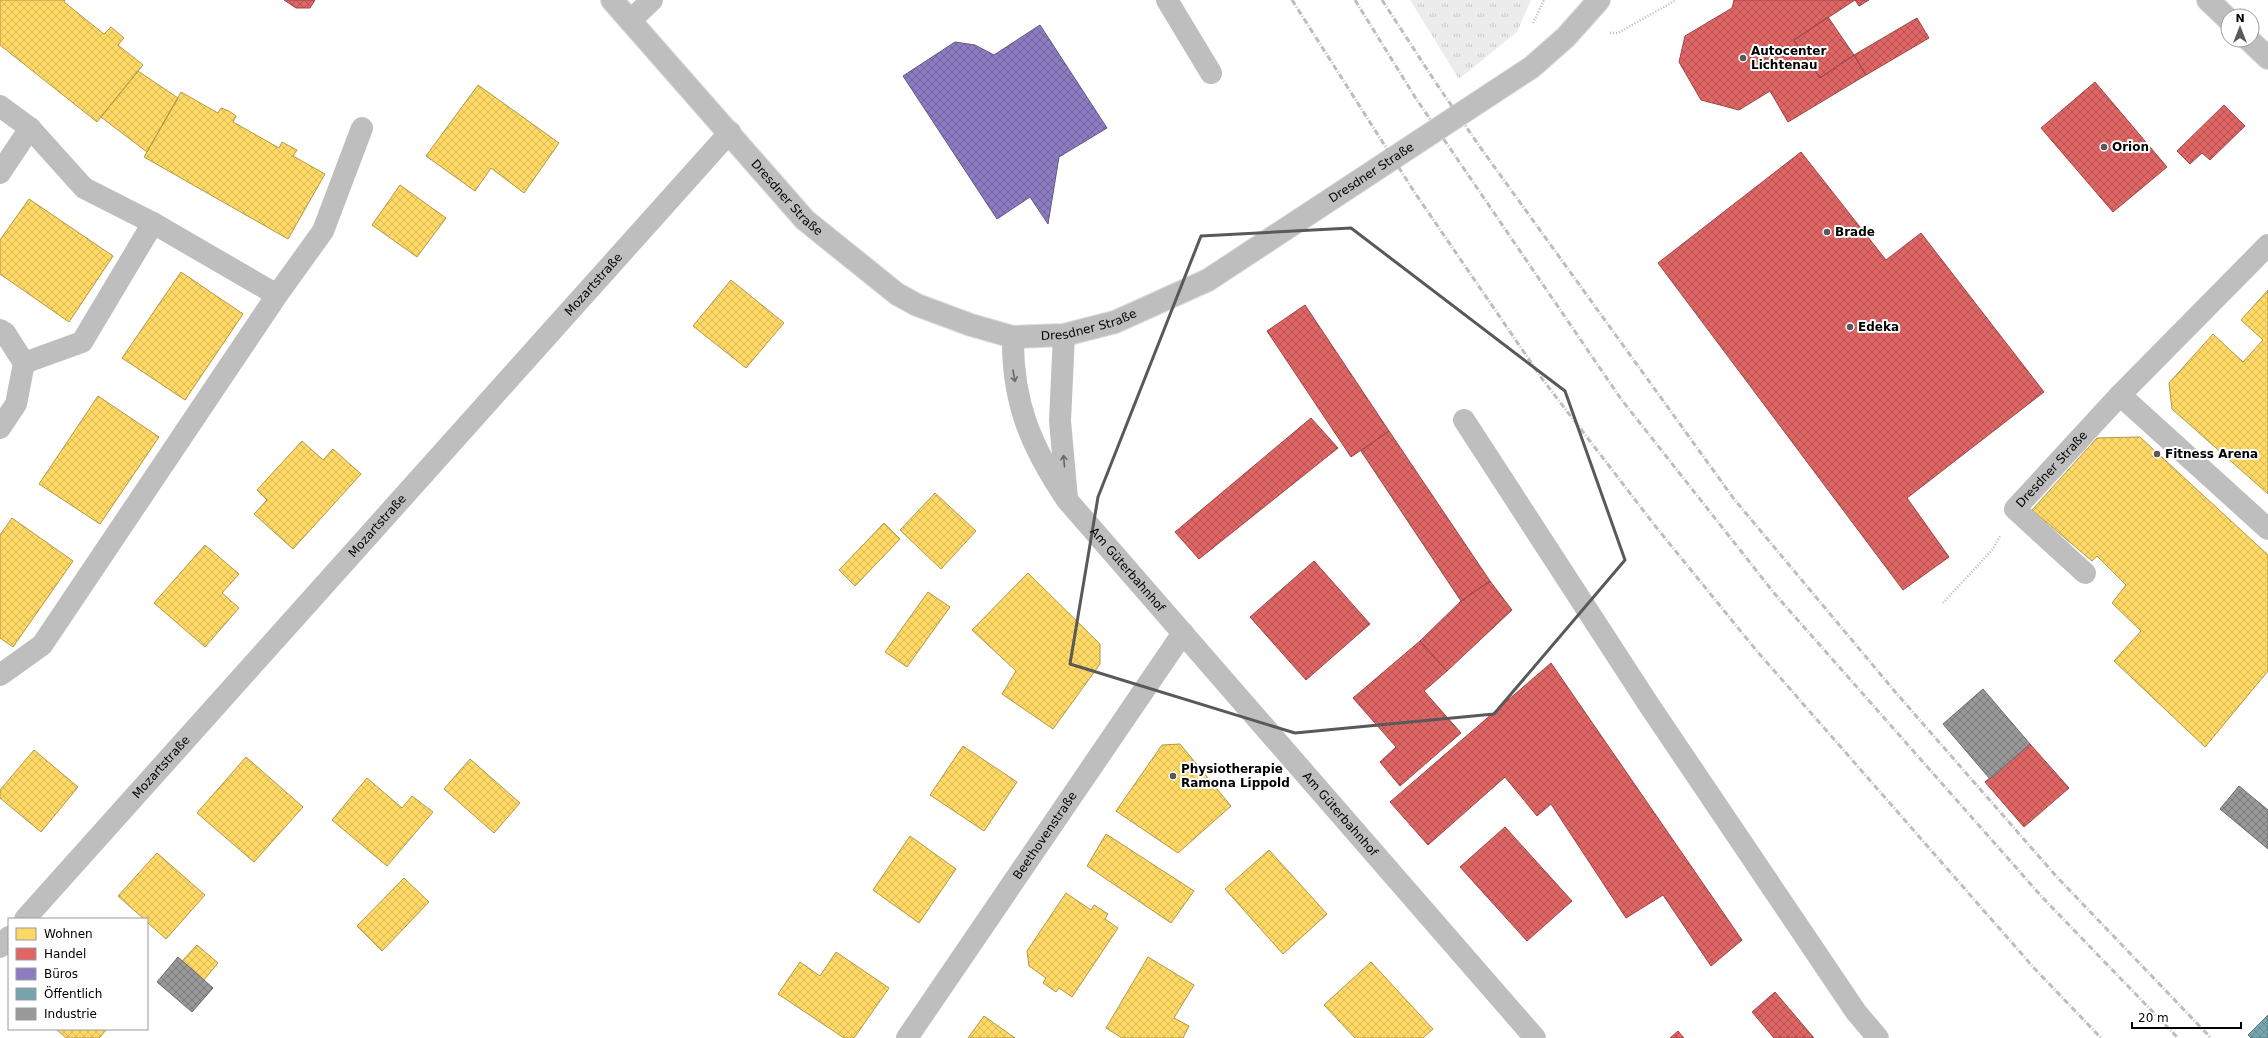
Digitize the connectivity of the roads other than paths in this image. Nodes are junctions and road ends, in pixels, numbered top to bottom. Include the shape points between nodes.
1 (612, 0) edge
2 (652, 0) edge
3 (1167, 0) edge
4 (1599, 0) edge
5 (2208, 0) edge
6 (2220, 11) edge
7 (630, 21) junction
8 (2258, 48) edge
9 (2268, 58) edge
10 (1212, 73) dead end
11 (0, 106) edge
12 (30, 128) junction
13 (362, 128) dead end
14 (730, 132) junction
15 (0, 173) edge
16 (153, 223) junction
17 (2268, 245) edge
18 (277, 296) junction
19 (0, 330) edge
20 (1064, 336) junction
21 (1012, 337) junction
22 (24, 363) junction
23 (2120, 395) junction
24 (1464, 420) dead end
25 (0, 428) edge
26 (1067, 500) junction
27 (2268, 529) edge
28 (2085, 573) dead end
29 (1183, 633) junction
30 (0, 675) edge
31 (26, 918) edge
32 (8, 938) edge
33 (0, 947) edge
34 (907, 1038) edge
35 (1535, 1038) edge
36 (1878, 1038) edge

1 - 7 street, Dresdner Straße
2 - 7 street
3 - 10 street
4 - 20 street, Dresdner Straße via 1566,37 1532,67 1208,280 1115,322
5 - 6 street
7 - 14 street, Dresdner Straße
8 - 9 street
11 - 12 street
12 - 15 street
12 - 16 street via 84,188
13 - 18 street via 323,231
14 - 21 street, Dresdner Straße via 805,220 897,294 917,305
14 - 31 street, Mozartstraße
16 - 18 street
16 - 22 street via 82,342
17 - 23 street, Dresdner Straße
18 - 30 street via 42,645
19 - 22 street via 5,333
20 - 21 street, Dresdner Straße
26 -> 20 street via 1060,421
21 -> 26 street, Am Güterbahnhof via 1012,365 1020,410 1046,470
22 - 25 street via 16,404
23 - 27 street
23 - 28 street, Dresdner Straße via 2015,509
24 - 36 street via 1648,706 1856,1012
26 - 29 street, Am Güterbahnhof
29 - 34 street, Beethovenstraße
29 - 35 street, Am Güterbahnhof
32 - 33 street

